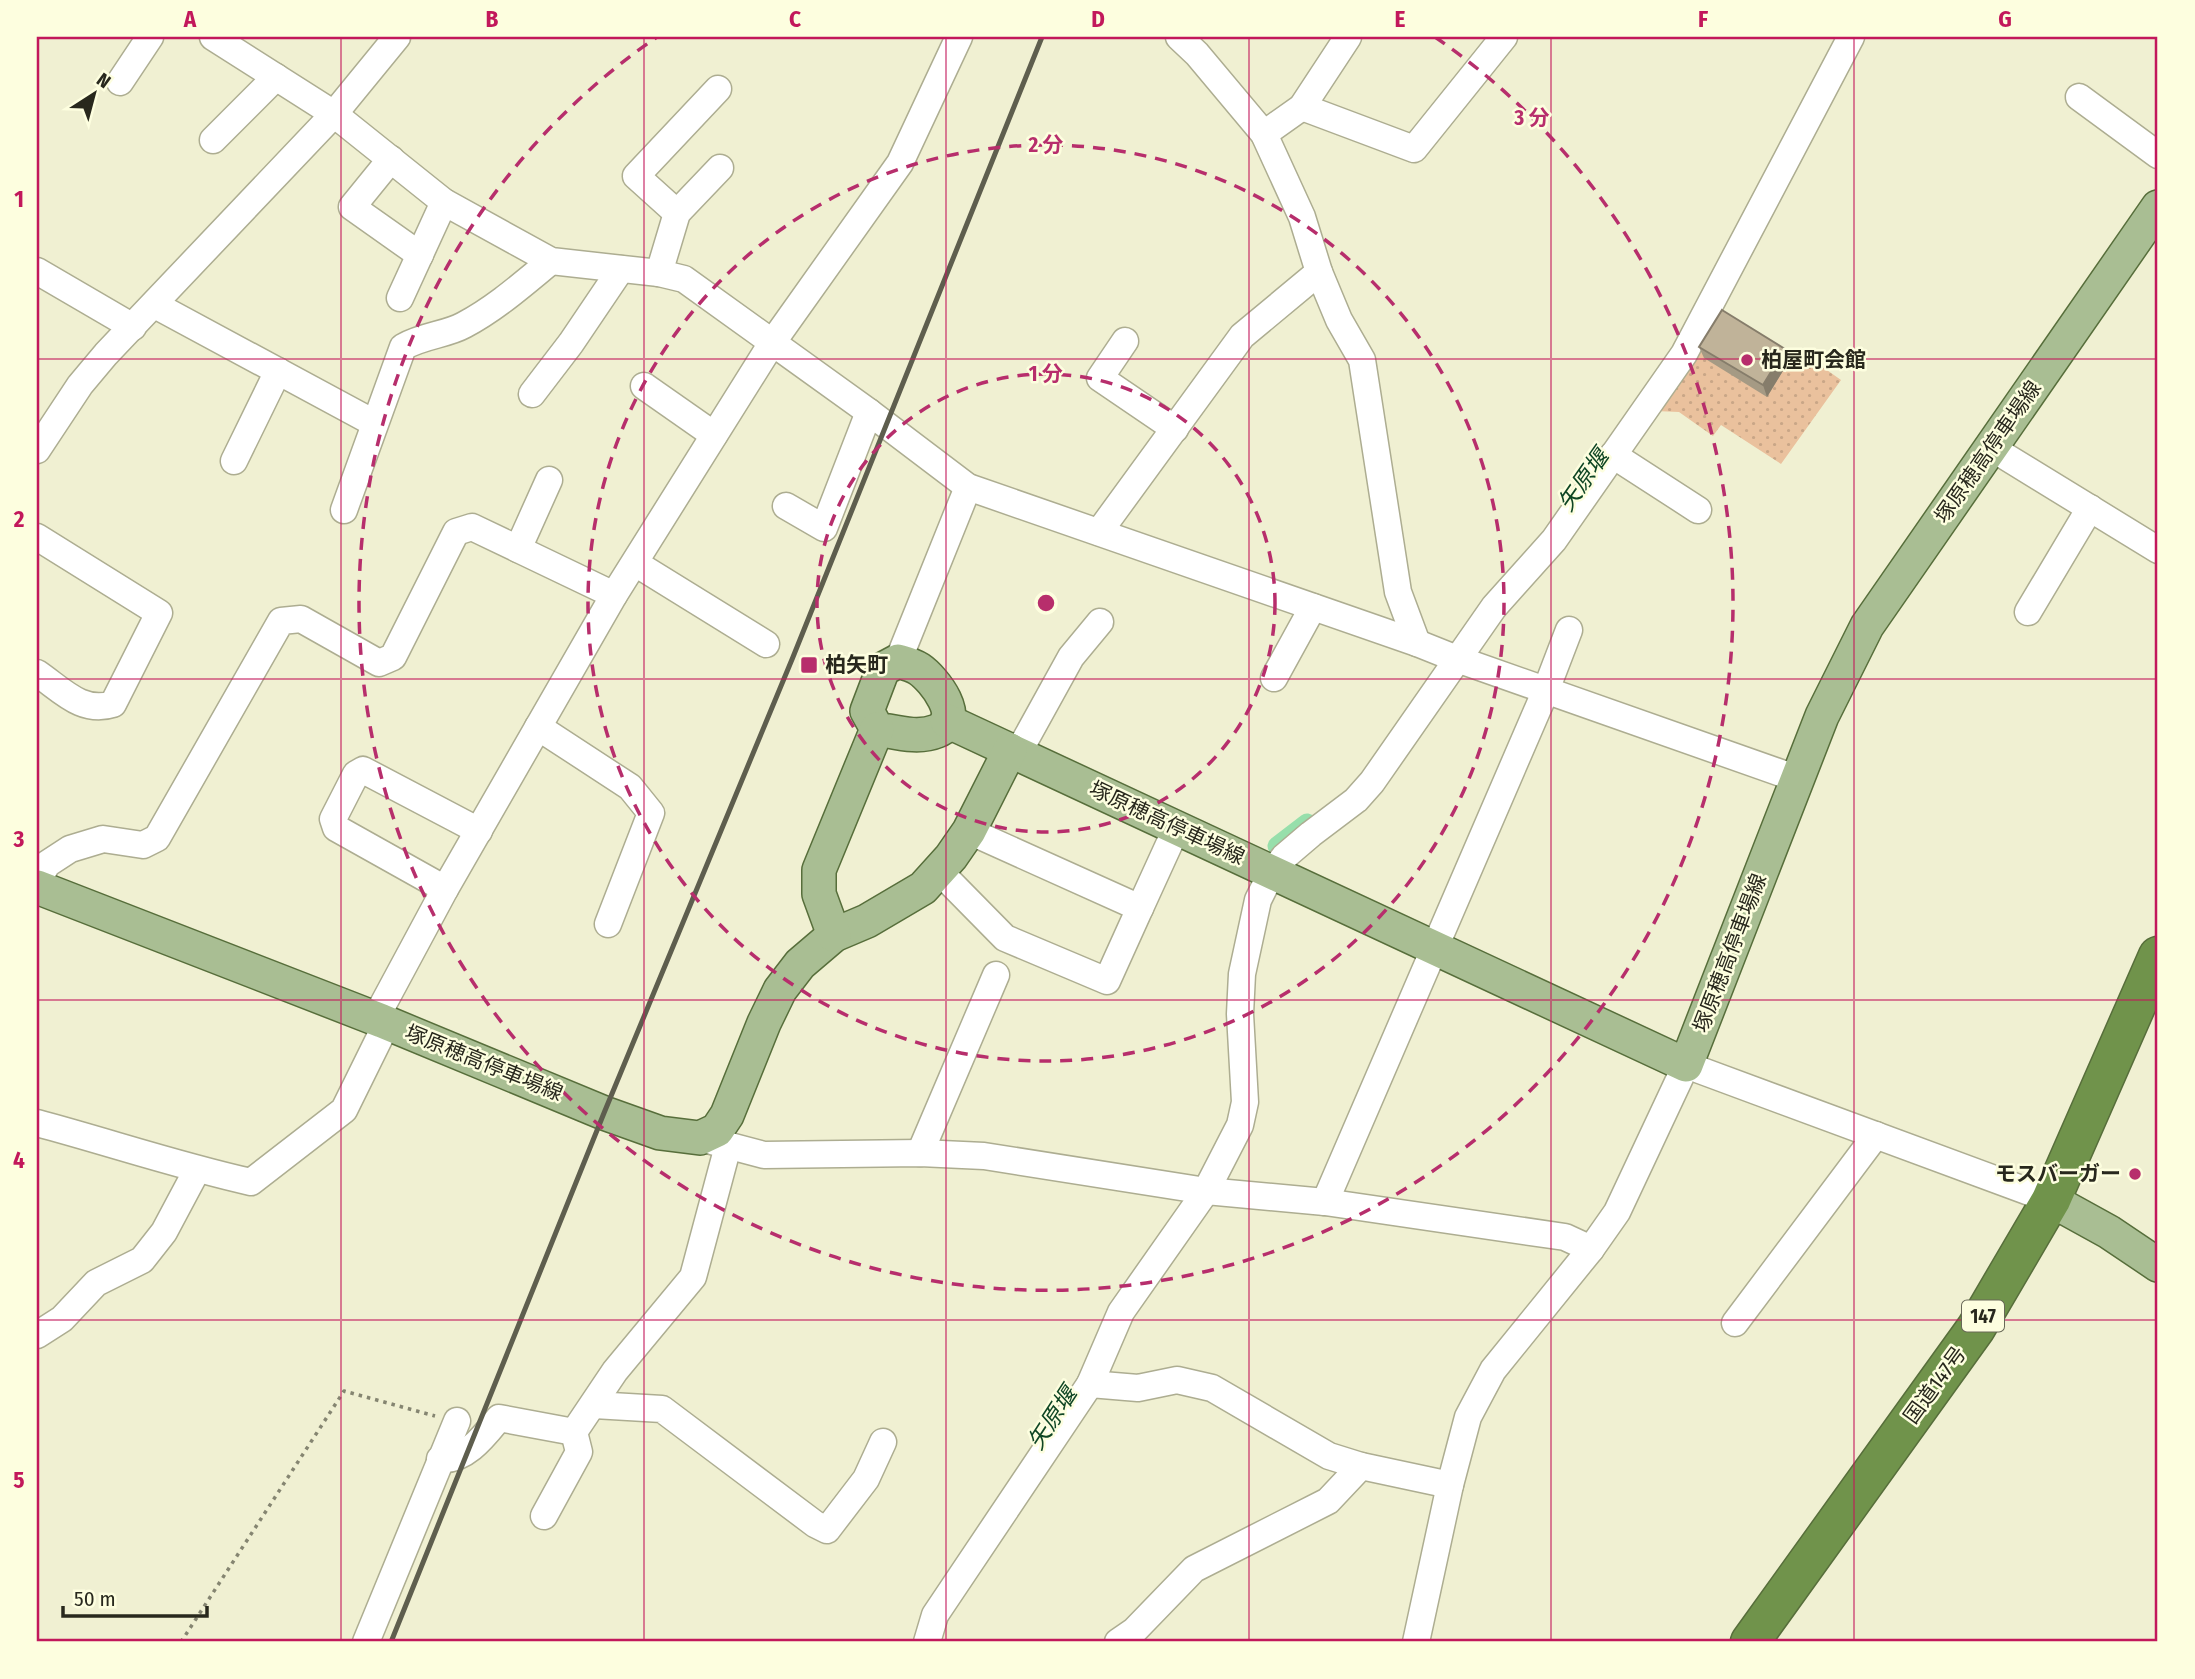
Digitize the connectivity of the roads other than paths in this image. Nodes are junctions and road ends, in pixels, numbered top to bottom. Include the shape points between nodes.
1 (150, 37) edge
2 (213, 37) edge
3 (397, 37) edge
4 (959, 37) edge
5 (1348, 37) edge
6 (1504, 37) edge
7 (1851, 37) edge
8 (1186, 39) edge
9 (276, 77) junction
10 (120, 82) dead end
11 (718, 89) dead end
12 (2079, 97) dead end
13 (1301, 107) junction
14 (334, 114) junction
15 (1264, 134) junction
16 (213, 140) dead end
17 (2158, 155) edge
18 (391, 159) junction
19 (720, 168) dead end
20 (444, 202) junction
21 (2158, 207) edge
22 (677, 213) junction
23 (420, 255) junction
24 (551, 261) junction
25 (621, 268) junction
26 (37, 271) edge
27 (1318, 272) junction
28 (659, 273) junction
29 (400, 298) dead end
30 (155, 305) junction
31 (133, 327) junction
32 (1125, 341) dead end
33 (772, 342) junction
34 (278, 371) junction
35 (644, 386) dead end
36 (532, 394) dead end
37 (869, 412) junction
38 (374, 423) junction
39 (1175, 429) junction
40 (714, 435) junction
41 (1990, 447) junction
42 (37, 450) edge
43 (1613, 455) junction
44 (234, 461) dead end
45 (549, 480) dead end
46 (968, 487) junction
47 (786, 506) dead end
48 (2090, 508) junction
49 (344, 510) dead end
50 (1698, 510) dead end
51 (1099, 532) junction
52 (37, 537) edge
53 (519, 549) junction
54 (2158, 550) edge
55 (635, 563) junction
56 (614, 595) junction
57 (1313, 607) junction
58 (2028, 612) dead end
59 (1100, 622) dead end
60 (1569, 630) dead end
61 (1417, 643) junction
62 (766, 644) dead end
63 (1457, 659) junction
64 (898, 661) junction
65 (1274, 678) dead end
66 (39, 682) edge
67 (1546, 690) junction
68 (947, 721) junction
69 (538, 727) junction
70 (877, 729) junction
71 (1014, 752) junction
72 (1798, 779) junction
73 (1177, 827) junction
74 (479, 831) junction
75 (969, 831) junction
76 (939, 871) junction
77 (1272, 872) junction
78 (37, 885) edge
79 (445, 890) junction
80 (1140, 908) junction
81 (608, 924) dead end
82 (834, 935) junction
83 (1433, 947) junction
84 (2158, 956) edge
85 (996, 975) dead end
86 (2149, 1002) edge
87 (382, 1021) junction
88 (1686, 1065) junction
89 (37, 1123) edge
90 (1876, 1135) junction
91 (714, 1142) junction
92 (920, 1153) junction
93 (197, 1170) junction
94 (1206, 1191) junction
95 (2051, 1200) junction
96 (1325, 1202) junction
97 (1591, 1249) junction
98 (2158, 1265) edge
99 (1735, 1322) dead end
100 (37, 1335) edge
101 (1090, 1384) junction
102 (594, 1405) junction
103 (457, 1421) road end
104 (574, 1432) junction
105 (883, 1442) dead end
106 (440, 1459) junction
107 (1361, 1466) junction
108 (1450, 1485) junction
109 (544, 1516) dead end
110 (366, 1642) edge
111 (928, 1642) edge
112 (1118, 1642) edge
113 (1416, 1642) edge
114 (1750, 1642) edge

1 - 10 street
2 - 9 street
3 - 14 street
4 - 33 street via 900,163
5 - 13 street
6 - 13 street via 1414,149
7 - 43 street via 1684,354
8 - 15 street
9 - 14 street
9 - 16 street
11 - 22 street via 636,176
12 - 17 street
13 - 15 street
14 - 18 street
14 - 30 street
15 - 27 street via 1302,217
18 - 20 street
18 - 23 street via 352,207
19 - 22 street
20 - 23 street
20 - 24 street
21 - 41 main road, 塚原穂高停車場線
22 - 28 street
23 - 29 street
24 - 25 street
24 - 38 street via 506,299 461,327 403,347
25 - 28 street
25 - 36 street
26 - 31 street
27 - 39 street via 1242,336
27 - 61 street via 1362,360 1398,592
28 - 33 street via 684,279
30 - 31 street
30 - 34 street
31 - 42 street via 80,385
32 - 39 street via 1100,377
33 - 37 street
33 - 40 street
34 - 38 street
34 - 44 street
35 - 40 street
37 - 46 street
37 - 47 street via 824,528
38 - 49 street
39 - 51 street
40 - 55 street
41 - 48 street
41 - 72 main road, 塚原穂高停車場線 via 1867,626 1822,716
43 - 50 street
43 - 63 street via 1554,540 1493,607
45 - 53 street
46 - 51 street
46 - 64 street
48 - 54 street
48 - 58 street
51 - 57 street
52 - 66 street via 159,613 113,704 87,707
53 - 56 street
53 - 78 street via 472,527 456,532 393,657 379,663 301,619 281,621 157,838 143,845 103,839 70,849 47,864
55 - 56 street
55 - 62 street
56 - 69 street
57 - 61 street
57 - 65 street
59 - 71 street via 1071,657
60 - 67 street
61 - 63 street
63 - 67 street
63 - 77 street via 1372,782
64 - 68 main road via 918,668 936,685 948,705
64 - 70 main road via 883,669 867,711
67 - 72 street
67 - 83 street
68 - 70 main road via 939,731 915,735
68 - 71 main road, 塚原穂高停車場線
69 - 74 street
69 - 81 street via 630,787 651,813
70 - 82 main road via 819,870 819,894
71 - 73 main road, 塚原穂高停車場線
71 - 75 main road
72 - 88 main road, 塚原穂高停車場線
73 - 77 main road, 塚原穂高停車場線
73 - 80 street
74 - 79 street
74 - 79 street via 363,769 356,774 332,819 336,828
75 - 76 main road
75 - 80 street
76 - 80 street via 1005,938 1107,981
76 - 82 main road via 895,906
77 - 83 main road, 塚原穂高停車場線
77 - 94 street via 1258,900 1241,975 1245,1102 1240,1125
78 - 87 main road, 塚原穂高停車場線
79 - 87 street via 380,1010
82 - 91 main road via 800,964 780,990
83 - 88 main road, 塚原穂高停車場線
83 - 96 street
84 - 86 highway, 国道147号 / 147
85 - 92 street
86 - 95 highway, 国道147号 / 147
87 - 91 main road, 塚原穂高停車場線 via 604,1113 660,1133
87 - 93 street via 380,1037 344,1110 251,1182
88 - 90 street
88 - 97 street via 1617,1212
89 - 93 street
90 - 95 street
90 - 99 street
91 - 92 street via 764,1155
91 - 102 street via 693,1277 615,1371
92 - 94 street via 984,1156
93 - 100 street via 142,1260 96,1283 62,1319
94 - 96 street
94 - 101 street via 1121,1312
95 - 98 main road
95 - 114 highway, 国道147号 / 147 via 1976,1328
96 - 97 street via 1565,1237
97 - 108 street via 1493,1370 1468,1417
101 - 107 street via 1138,1388 1177,1380 1212,1388 1329,1456
101 - 111 street via 935,1615
102 - 104 street
102 - 105 street via 662,1409 827,1530 866,1479
103 - 106 street
104 - 106 street via 499,1418 470,1449
104 - 109 street via 579,1452
106 - 110 street
107 - 108 street
107 - 112 street via 1328,1501 1194,1569
108 - 113 street

